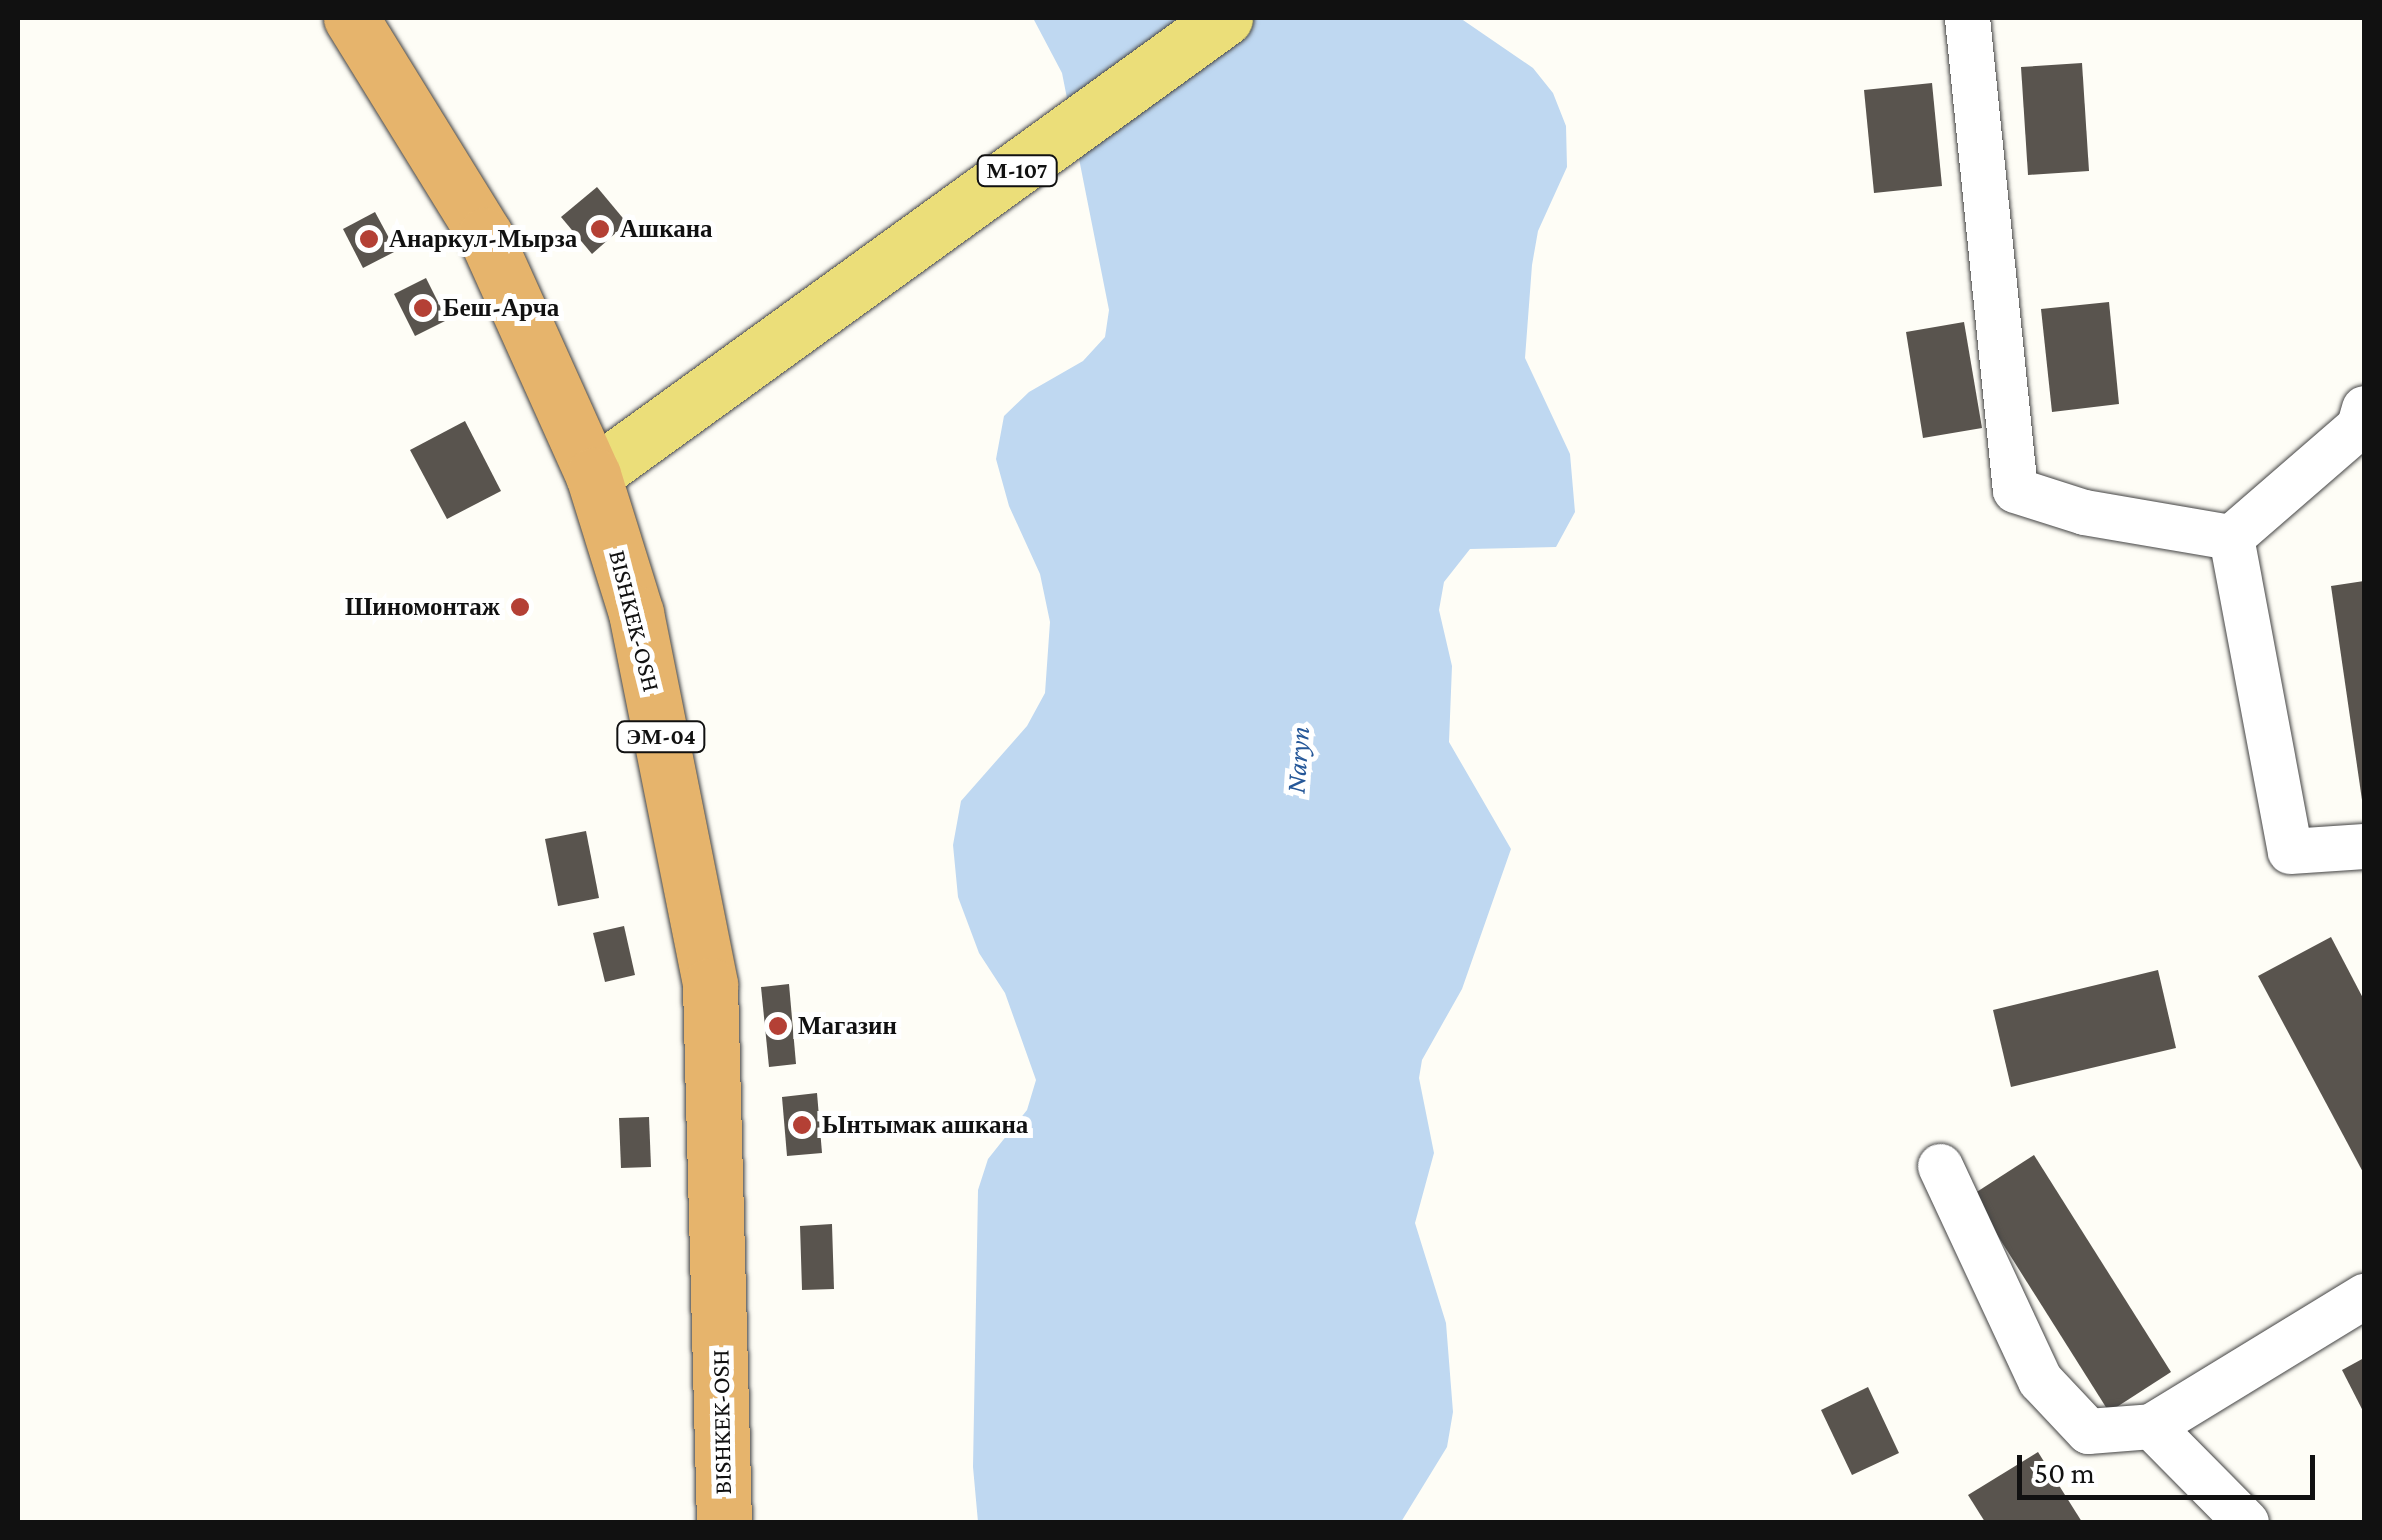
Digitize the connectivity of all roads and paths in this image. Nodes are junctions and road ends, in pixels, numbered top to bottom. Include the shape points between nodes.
1 (351, 18) edge
2 (1225, 18) edge
3 (1967, 18) edge
4 (2364, 408) edge
5 (593, 475) junction
6 (2231, 538) junction
7 (2364, 846) edge
8 (1940, 1166) dead end
9 (2364, 1296) edge
10 (2151, 1426) junction
11 (724, 1522) edge
12 (2246, 1522) edge

1 - 5 highway, BISHKEK-OSH / ЭМ-04 via 485,236
2 - 5 main road, М-107
3 - 6 street via 2015,490 2084,512
4 - 6 street via 2358,426
5 - 11 highway, BISHKEK-OSH / ЭМ-04 via 636,613 710,985
6 - 7 street via 2290,851
8 - 10 street via 2040,1380 2088,1431
9 - 10 street
10 - 12 street

